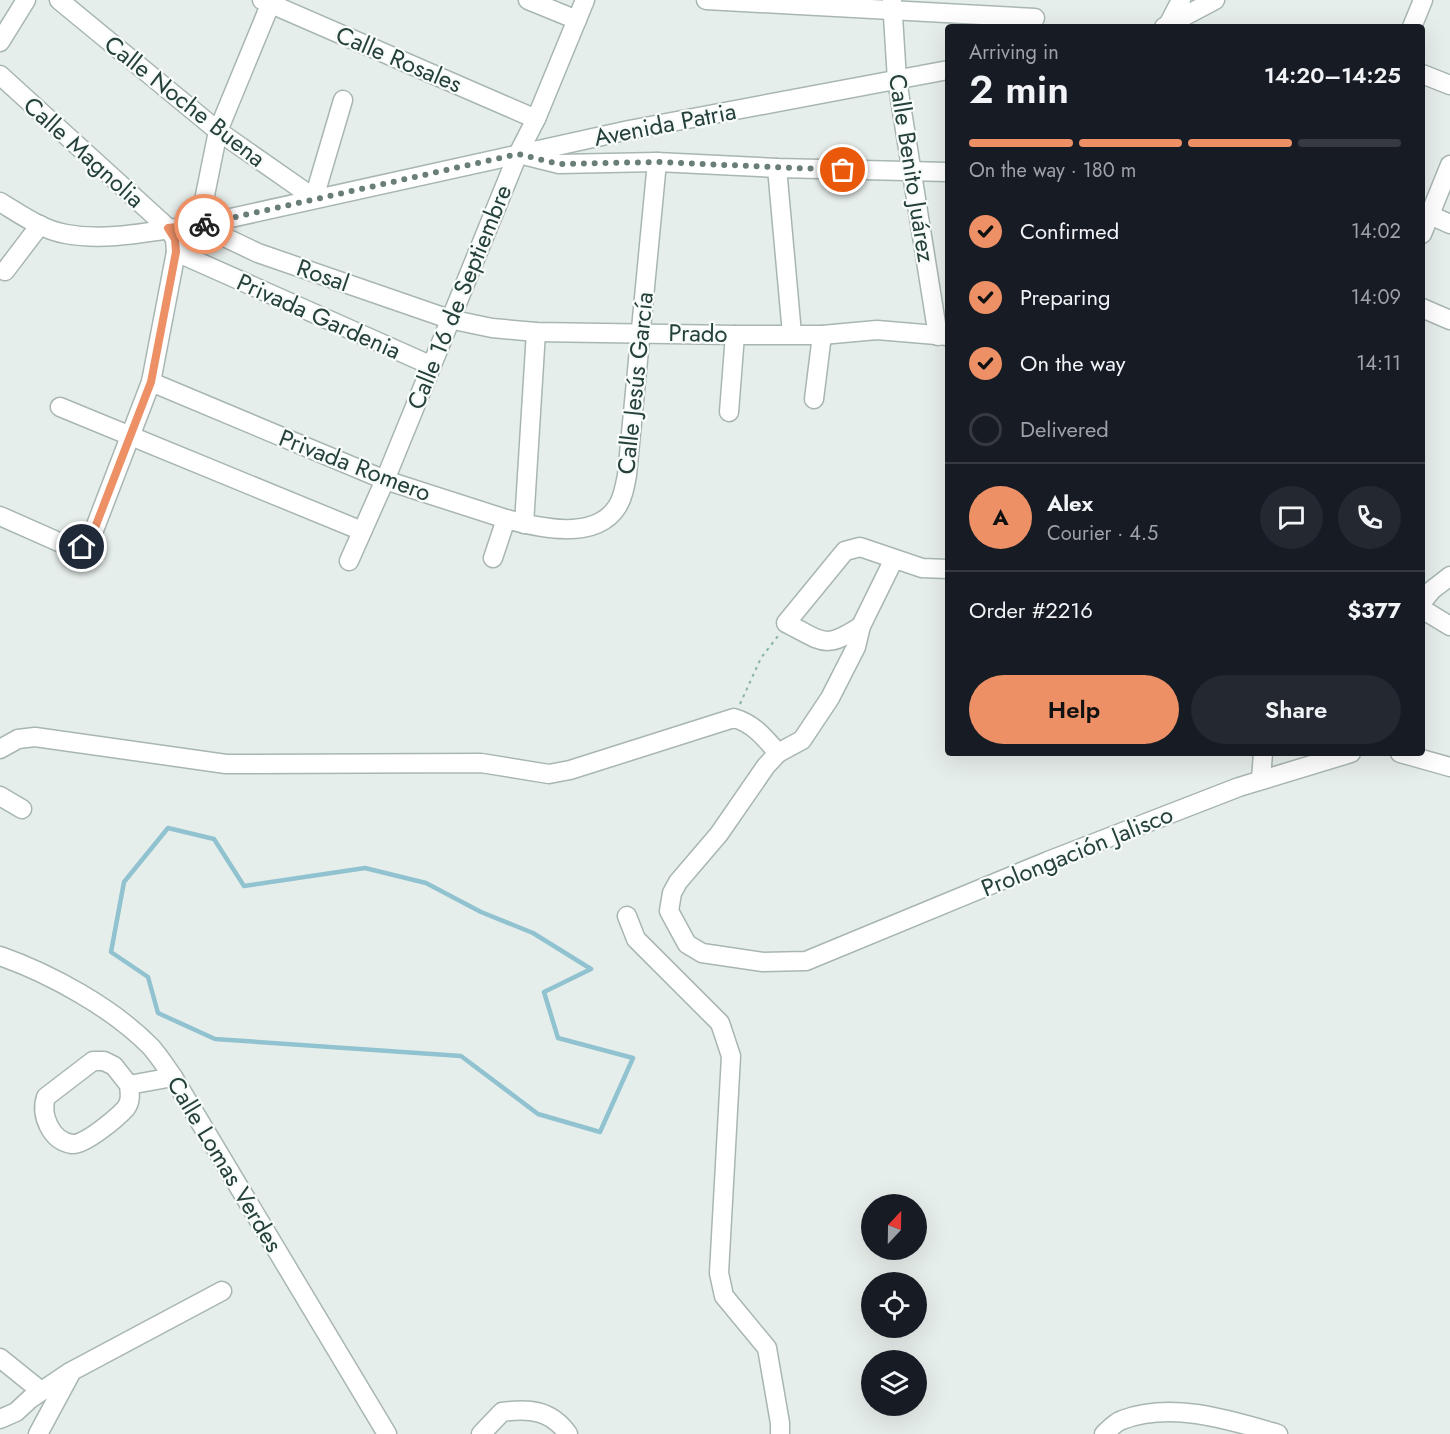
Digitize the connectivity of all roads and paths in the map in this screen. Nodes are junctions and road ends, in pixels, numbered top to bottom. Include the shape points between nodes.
1 (26, 0) edge
2 (59, 0) edge
3 (528, 0) edge
4 (585, 0) edge
5 (706, 0) edge
6 (1181, 0) edge
7 (1215, 0) edge
8 (1423, 0) edge
9 (268, 1) edge
10 (784, 2) edge
11 (892, 5) edge
12 (1035, 15) edge
13 (577, 20) junction
14 (1169, 24) edge
15 (1172, 24) edge
16 (1413, 24) edge
17 (0, 41) edge
18 (945, 71) edge
19 (0, 75) edge
20 (1425, 75) edge
21 (897, 80) junction
22 (1450, 85) edge
23 (343, 100) dead end
24 (536, 118) junction
25 (218, 131) junction
26 (518, 154) junction
27 (657, 162) junction
28 (1450, 165) edge
29 (777, 168) junction
30 (910, 171) junction
31 (945, 172) edge
32 (314, 198) junction
33 (0, 202) edge
34 (1430, 215) junction
35 (1450, 224) edge
36 (40, 225) junction
37 (199, 225) junction
38 (1425, 227) edge
39 (168, 228) junction
40 (176, 252) junction
41 (5, 272) dead end
42 (1425, 309) edge
43 (449, 319) junction
44 (1450, 320) edge
45 (536, 332) junction
46 (641, 332) junction
47 (735, 334) junction
48 (792, 334) junction
49 (822, 335) junction
50 (943, 336) edge
51 (430, 366) junction
52 (151, 382) junction
53 (814, 399) dead end
54 (60, 407) dead end
55 (729, 412) dead end
56 (132, 435) junction
57 (385, 480) junction
58 (0, 516) edge
59 (515, 522) junction
60 (564, 529) joint
61 (362, 531) junction
62 (494, 558) dead end
63 (894, 560) junction
64 (349, 561) dead end
65 (945, 569) edge
66 (1450, 576) edge
67 (1425, 598) edge
68 (1425, 611) edge
69 (786, 623) junction
70 (861, 626) junction
71 (1450, 626) edge
72 (734, 718) junction
73 (0, 749) edge
74 (778, 753) junction
75 (1263, 756) edge
76 (1341, 756) edge
77 (1412, 756) edge
78 (1450, 766) edge
79 (1261, 779) junction
80 (0, 796) edge
81 (22, 809) dead end
82 (627, 916) dead end
83 (0, 956) edge
84 (173, 1077) junction
85 (129, 1085) junction
86 (222, 1291) dead end
87 (0, 1358) edge
88 (72, 1371) junction
89 (41, 1391) junction
90 (0, 1419) edge
91 (38, 1434) edge
92 (387, 1434) edge
93 (481, 1434) edge
94 (568, 1434) edge
95 (780, 1434) edge
96 (1104, 1434) edge
97 (1278, 1434) edge

1 - 17 street
2 - 25 street, Calle Noche Buena
3 - 13 street
4 - 13 street, Calle 16 de Septiembre
5 - 10 street
6 - 14 street
7 - 15 street
8 - 16 street
9 - 24 street, Calle Rosales
9 - 25 street
10 - 11 street
11 - 12 street
11 - 21 street, Calle Benito Juárez
13 - 24 street, Calle 16 de Septiembre
18 - 21 street, Avenida Patria
19 - 39 street, Calle Magnolia
20 - 22 street
21 - 26 street, Avenida Patria
21 - 30 street, Calle Benito Juárez
23 - 32 street
24 - 26 street, Calle 16 de Septiembre
25 - 32 street, Calle Noche Buena
25 - 37 street
26 - 27 street via 559,164
26 - 32 street, Avenida Patria
26 - 43 street, Calle 16 de Septiembre
27 - 29 street
27 - 46 street, Calle Jesús García
28 - 34 street
29 - 30 street
29 - 48 street
30 - 31 street
30 - 50 street, Calle Benito Juárez
32 - 37 street, Avenida Patria
33 - 36 street, Avenida Patria
34 - 35 street
34 - 38 street
36 - 39 street, Avenida Patria via 65,234 95,236
36 - 41 street
37 - 39 street, Avenida Patria
37 - 43 street, Rosal via 258,253
39 - 40 street via 175,239
40 - 51 street, Privada Gardenia
40 - 52 street
42 - 44 street
43 - 45 street, Prado
43 - 51 street, Calle 16 de Septiembre
45 - 46 street, Prado
45 - 59 street
46 - 47 street, Prado
46 - 60 street, Calle Jesús García via 624,493 604,521
47 - 48 street, Prado
47 - 55 street
48 - 49 street, Prado
49 - 50 street, Prado via 877,330
49 - 53 street
51 - 57 street, Calle 16 de Septiembre
52 - 56 street
52 - 57 street, Privada Romero
54 - 56 street
56 - 58 street via 91,538 82,547 70,547
56 - 61 street
57 - 59 street, Privada Romero
57 - 61 street, Calle 16 de Septiembre
59 - 60 street, Privada Romero
59 - 62 street
61 - 64 street, Calle 16 de Septiembre
63 - 65 street via 921,568
63 - 69 street via 860,547 845,551
63 - 70 street
66 - 67 street
68 - 71 street
69 - 70 street via 820,640 833,642
69 - 72 path via 761,658
70 - 74 street via 856,646 830,698 802,740
72 - 73 street via 549,774 481,763 226,764 35,737 18,739
72 - 74 street via 758,730
74 - 79 street, Prolongación Jalisco via 672,893 669,911 687,944 711,955 763,962 806,961
75 - 79 street
76 - 79 street, Prolongación Jalisco
77 - 78 street
80 - 81 street
82 - 95 street via 636,939 720,1023 731,1056 719,1273 724,1296 767,1348
83 - 84 street, Calle Lomas Verdes via 50,978 125,1023 152,1048
84 - 85 street
84 - 92 street, Calle Lomas Verdes
85 - 85 street via 114,1066 93,1061 46,1097 44,1116 61,1140 84,1143 126,1108 131,1097
86 - 88 street
87 - 89 street
88 - 89 street
88 - 91 street
89 - 90 street via 16,1413
93 - 94 street via 502,1412 521,1409 550,1415
96 - 97 street via 1120,1420 1176,1413 1221,1418

